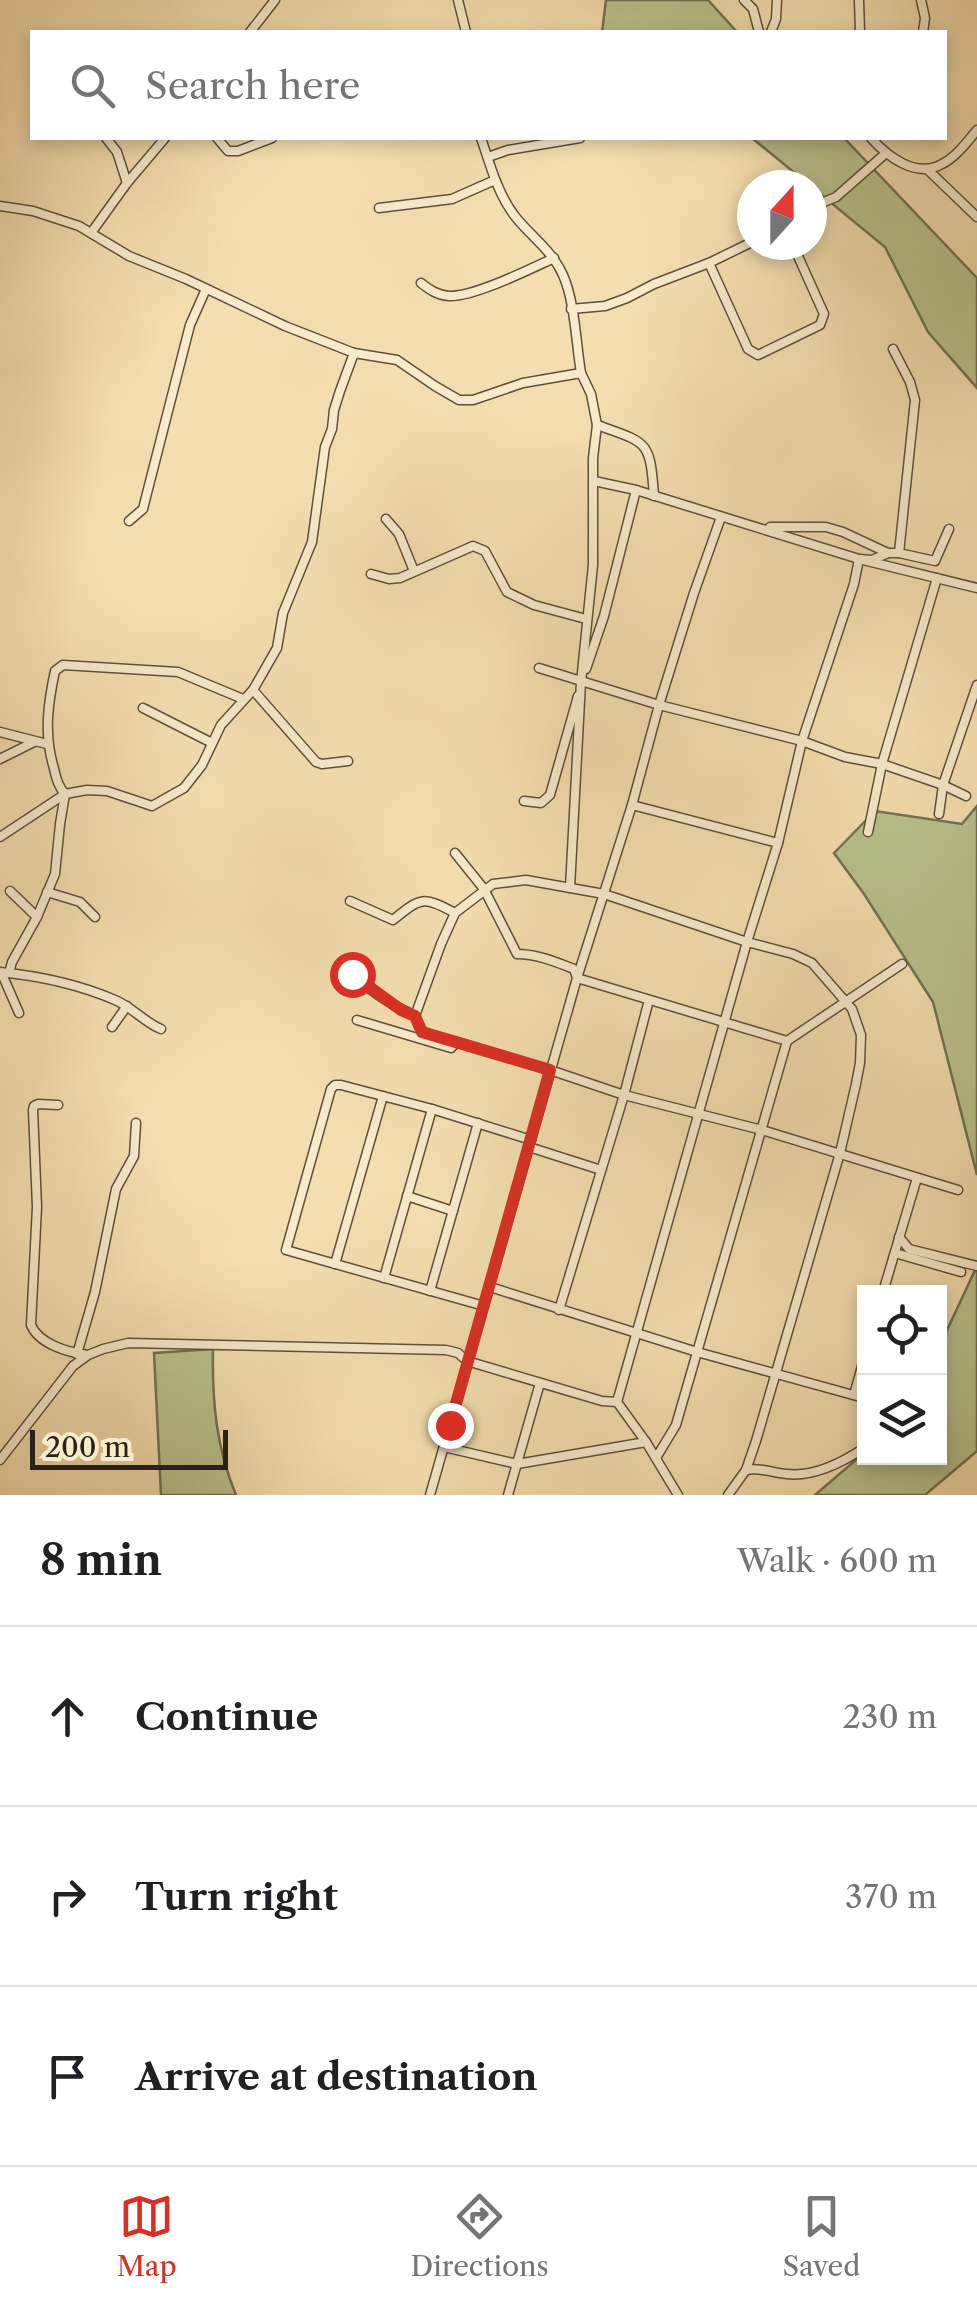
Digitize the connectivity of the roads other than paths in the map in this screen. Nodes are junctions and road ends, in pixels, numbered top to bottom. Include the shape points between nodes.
1 (275, 0) edge
2 (458, 0) edge
3 (744, 0) edge
4 (777, 0) edge
5 (860, 0) edge
6 (921, 0) edge
7 (252, 30) edge
8 (466, 30) edge
9 (758, 30) edge
10 (771, 30) edge
11 (860, 30) edge
12 (923, 30) edge
13 (977, 130) edge
14 (108, 140) edge
15 (164, 140) edge
16 (219, 140) edge
17 (266, 140) edge
18 (482, 140) edge
19 (568, 140) edge
20 (873, 140) edge
21 (885, 140) edge
22 (885, 154) junction
23 (488, 157) junction
24 (927, 168) junction
25 (495, 180) junction
26 (128, 183) junction
27 (827, 201) edge
28 (0, 206) edge
29 (379, 208) dead end
30 (977, 217) edge
31 (91, 233) junction
32 (737, 249) edge
33 (554, 258) junction
34 (800, 260) edge
35 (709, 263) junction
36 (421, 284) dead end
37 (206, 289) junction
38 (570, 309) junction
39 (893, 349) dead end
40 (354, 353) junction
41 (581, 373) junction
42 (596, 410) junction
43 (597, 425) junction
44 (614, 431) junction
45 (594, 481) junction
46 (636, 490) junction
47 (654, 496) junction
48 (722, 517) junction
49 (386, 519) dead end
50 (129, 520) dead end
51 (949, 529) dead end
52 (888, 553) junction
53 (899, 553) junction
54 (860, 559) junction
55 (414, 571) junction
56 (371, 574) dead end
57 (937, 578) junction
58 (977, 588) edge
59 (586, 619) junction
60 (539, 668) dead end
61 (582, 682) junction
62 (977, 685) edge
63 (253, 690) junction
64 (243, 700) junction
65 (659, 705) junction
66 (143, 708) dead end
67 (0, 732) edge
68 (802, 741) junction
69 (34, 742) junction
70 (212, 743) junction
71 (47, 744) junction
72 (0, 759) edge
73 (348, 761) dead end
74 (882, 764) junction
75 (943, 785) junction
76 (65, 794) junction
77 (966, 796) dead end
78 (524, 801) dead end
79 (632, 804) junction
80 (939, 814) dead end
81 (868, 832) dead end
82 (0, 837) edge
83 (778, 843) junction
84 (455, 853) dead end
85 (484, 888) junction
86 (570, 888) junction
87 (10, 891) dead end
88 (46, 892) junction
89 (604, 894) junction
90 (350, 901) dead end
91 (455, 913) junction
92 (37, 918) junction
93 (95, 918) dead end
94 (747, 942) junction
95 (344, 962) dead end
96 (902, 964) dead end
97 (2, 972) edge
98 (577, 978) junction
99 (649, 1000) junction
100 (846, 1002) junction
101 (126, 1006) junction
102 (19, 1013) dead end
103 (415, 1016) junction
104 (356, 1020) dead end
105 (724, 1022) junction
106 (112, 1028) dead end
107 (161, 1028) dead end
108 (787, 1041) junction
109 (458, 1042) junction
110 (550, 1070) junction
111 (624, 1095) junction
112 (383, 1096) junction
113 (58, 1105) dead end
114 (432, 1109) junction
115 (700, 1115) junction
116 (136, 1123) dead end
117 (478, 1123) junction
118 (762, 1130) junction
119 (530, 1143) junction
120 (840, 1153) junction
121 (601, 1170) junction
122 (916, 1178) junction
123 (958, 1190) dead end
124 (407, 1196) junction
125 (453, 1211) junction
126 (899, 1238) junction
127 (895, 1253) junction
128 (335, 1264) junction
129 (977, 1266) edge
130 (961, 1272) dead end
131 (384, 1278) junction
132 (886, 1285) edge
133 (490, 1287) junction
134 (430, 1291) junction
135 (484, 1306) junction
136 (559, 1310) junction
137 (636, 1332) junction
138 (697, 1352) junction
139 (77, 1353) junction
140 (88, 1355) junction
141 (467, 1361) junction
142 (73, 1366) junction
143 (776, 1374) junction
144 (540, 1383) junction
145 (857, 1395) edge
146 (616, 1402) junction
147 (646, 1442) junction
148 (444, 1447) junction
149 (857, 1452) edge
150 (656, 1458) junction
151 (0, 1460) edge
152 (517, 1464) junction
153 (746, 1470) junction
154 (430, 1495) edge
155 (508, 1495) edge
156 (678, 1495) edge
157 (728, 1495) edge

1 - 7 street
2 - 8 street
3 - 9 street
4 - 10 street
5 - 11 street
6 - 12 street
13 - 24 street via 954,156
14 - 26 street
15 - 26 street
16 - 17 street via 228,151
18 - 23 street
19 - 23 street
20 - 22 street
21 - 22 street
22 - 24 street
22 - 27 street
23 - 25 street
24 - 30 street
25 - 29 street via 452,199
25 - 33 street via 518,220
26 - 31 street
28 - 31 street
31 - 37 street
32 - 35 street
33 - 36 street via 452,296
33 - 38 street
34 - 35 street via 824,314 820,325 758,355 748,349
35 - 38 street via 605,306
37 - 40 street
37 - 50 street via 190,324 146,501
38 - 41 street
39 - 53 street via 915,400
40 - 41 street via 398,360 459,400
40 - 63 street via 325,447 312,542 282,614 277,648
41 - 42 street
42 - 43 street
42 - 44 street
43 - 44 street
43 - 45 street
44 - 47 street via 646,448
45 - 46 street
45 - 59 street
46 - 47 street
46 - 61 street
47 - 48 street
48 - 52 street via 766,527 826,528
48 - 54 street
48 - 65 street
49 - 55 street
51 - 53 street via 935,561
52 - 53 street
52 - 54 street
54 - 57 street
54 - 68 street
55 - 56 street via 400,578
55 - 59 street via 480,546 507,592
57 - 58 street
57 - 74 street
59 - 61 street
60 - 61 street
61 - 65 street
61 - 78 street via 550,795 542,803
61 - 86 street
62 - 75 street
63 - 64 street
63 - 73 street via 316,762
64 - 70 street
64 - 71 street via 178,672 63,664 55,670
65 - 68 street
65 - 79 street
66 - 70 street
67 - 69 street
68 - 74 street
68 - 83 street
69 - 71 street
69 - 72 street
70 - 76 street via 184,788 152,806 107,792
71 - 76 street
74 - 75 street
74 - 81 street
75 - 77 street
75 - 80 street
76 - 82 street
76 - 88 street via 55,874
79 - 83 street
79 - 89 street
83 - 94 street
84 - 85 street
85 - 86 street via 526,880
85 - 91 street
85 - 98 street via 517,954 574,969
86 - 89 street
87 - 92 street
88 - 92 street
88 - 93 street via 80,902
89 - 94 street
89 - 98 street
90 - 91 street via 393,920 414,902 432,901
91 - 103 street
92 - 97 street
94 - 100 street via 812,963
94 - 105 street
95 - 103 street
96 - 100 street
97 - 101 street via 60,981
97 - 102 street
98 - 99 street
98 - 110 street
99 - 105 street
99 - 111 street
100 - 108 street
100 - 120 street via 860,1035 860,1063
101 - 106 street
101 - 107 street
103 - 109 street via 422,1032
104 - 109 street via 451,1048
105 - 108 street
105 - 115 street
108 - 118 street
109 - 110 street
110 - 111 street
110 - 119 street
111 - 115 street
111 - 121 street
112 - 114 street
112 - 128 street
112 - 128 street via 340,1085 331,1090 286,1250
113 - 139 street via 33,1110 31,1324 40,1338
114 - 117 street
114 - 124 street
115 - 118 street
115 - 137 street
116 - 139 street via 134,1156 116,1189
117 - 119 street
117 - 125 street
118 - 120 street
118 - 138 street
119 - 121 street
119 - 133 street
120 - 122 street
120 - 143 street
121 - 136 street
122 - 123 street
122 - 126 street
124 - 125 street
124 - 131 street
125 - 134 street
126 - 127 street
126 - 129 street via 909,1249
127 - 130 street
127 - 132 street
128 - 131 street
131 - 134 street
133 - 135 street
133 - 136 street
134 - 135 street
135 - 141 street
136 - 137 street
137 - 138 street
137 - 146 street
138 - 143 street
138 - 150 street via 676,1425
139 - 140 street
139 - 142 street
140 - 141 street via 128,1343 218,1344 446,1350
140 - 142 street
141 - 144 street
141 - 148 street
142 - 151 street
143 - 145 street
143 - 153 street
144 - 146 street
144 - 152 street
146 - 147 street
147 - 150 street
147 - 152 street
148 - 152 street
148 - 154 street
149 - 153 street via 789,1475
150 - 156 street
152 - 155 street
153 - 157 street

